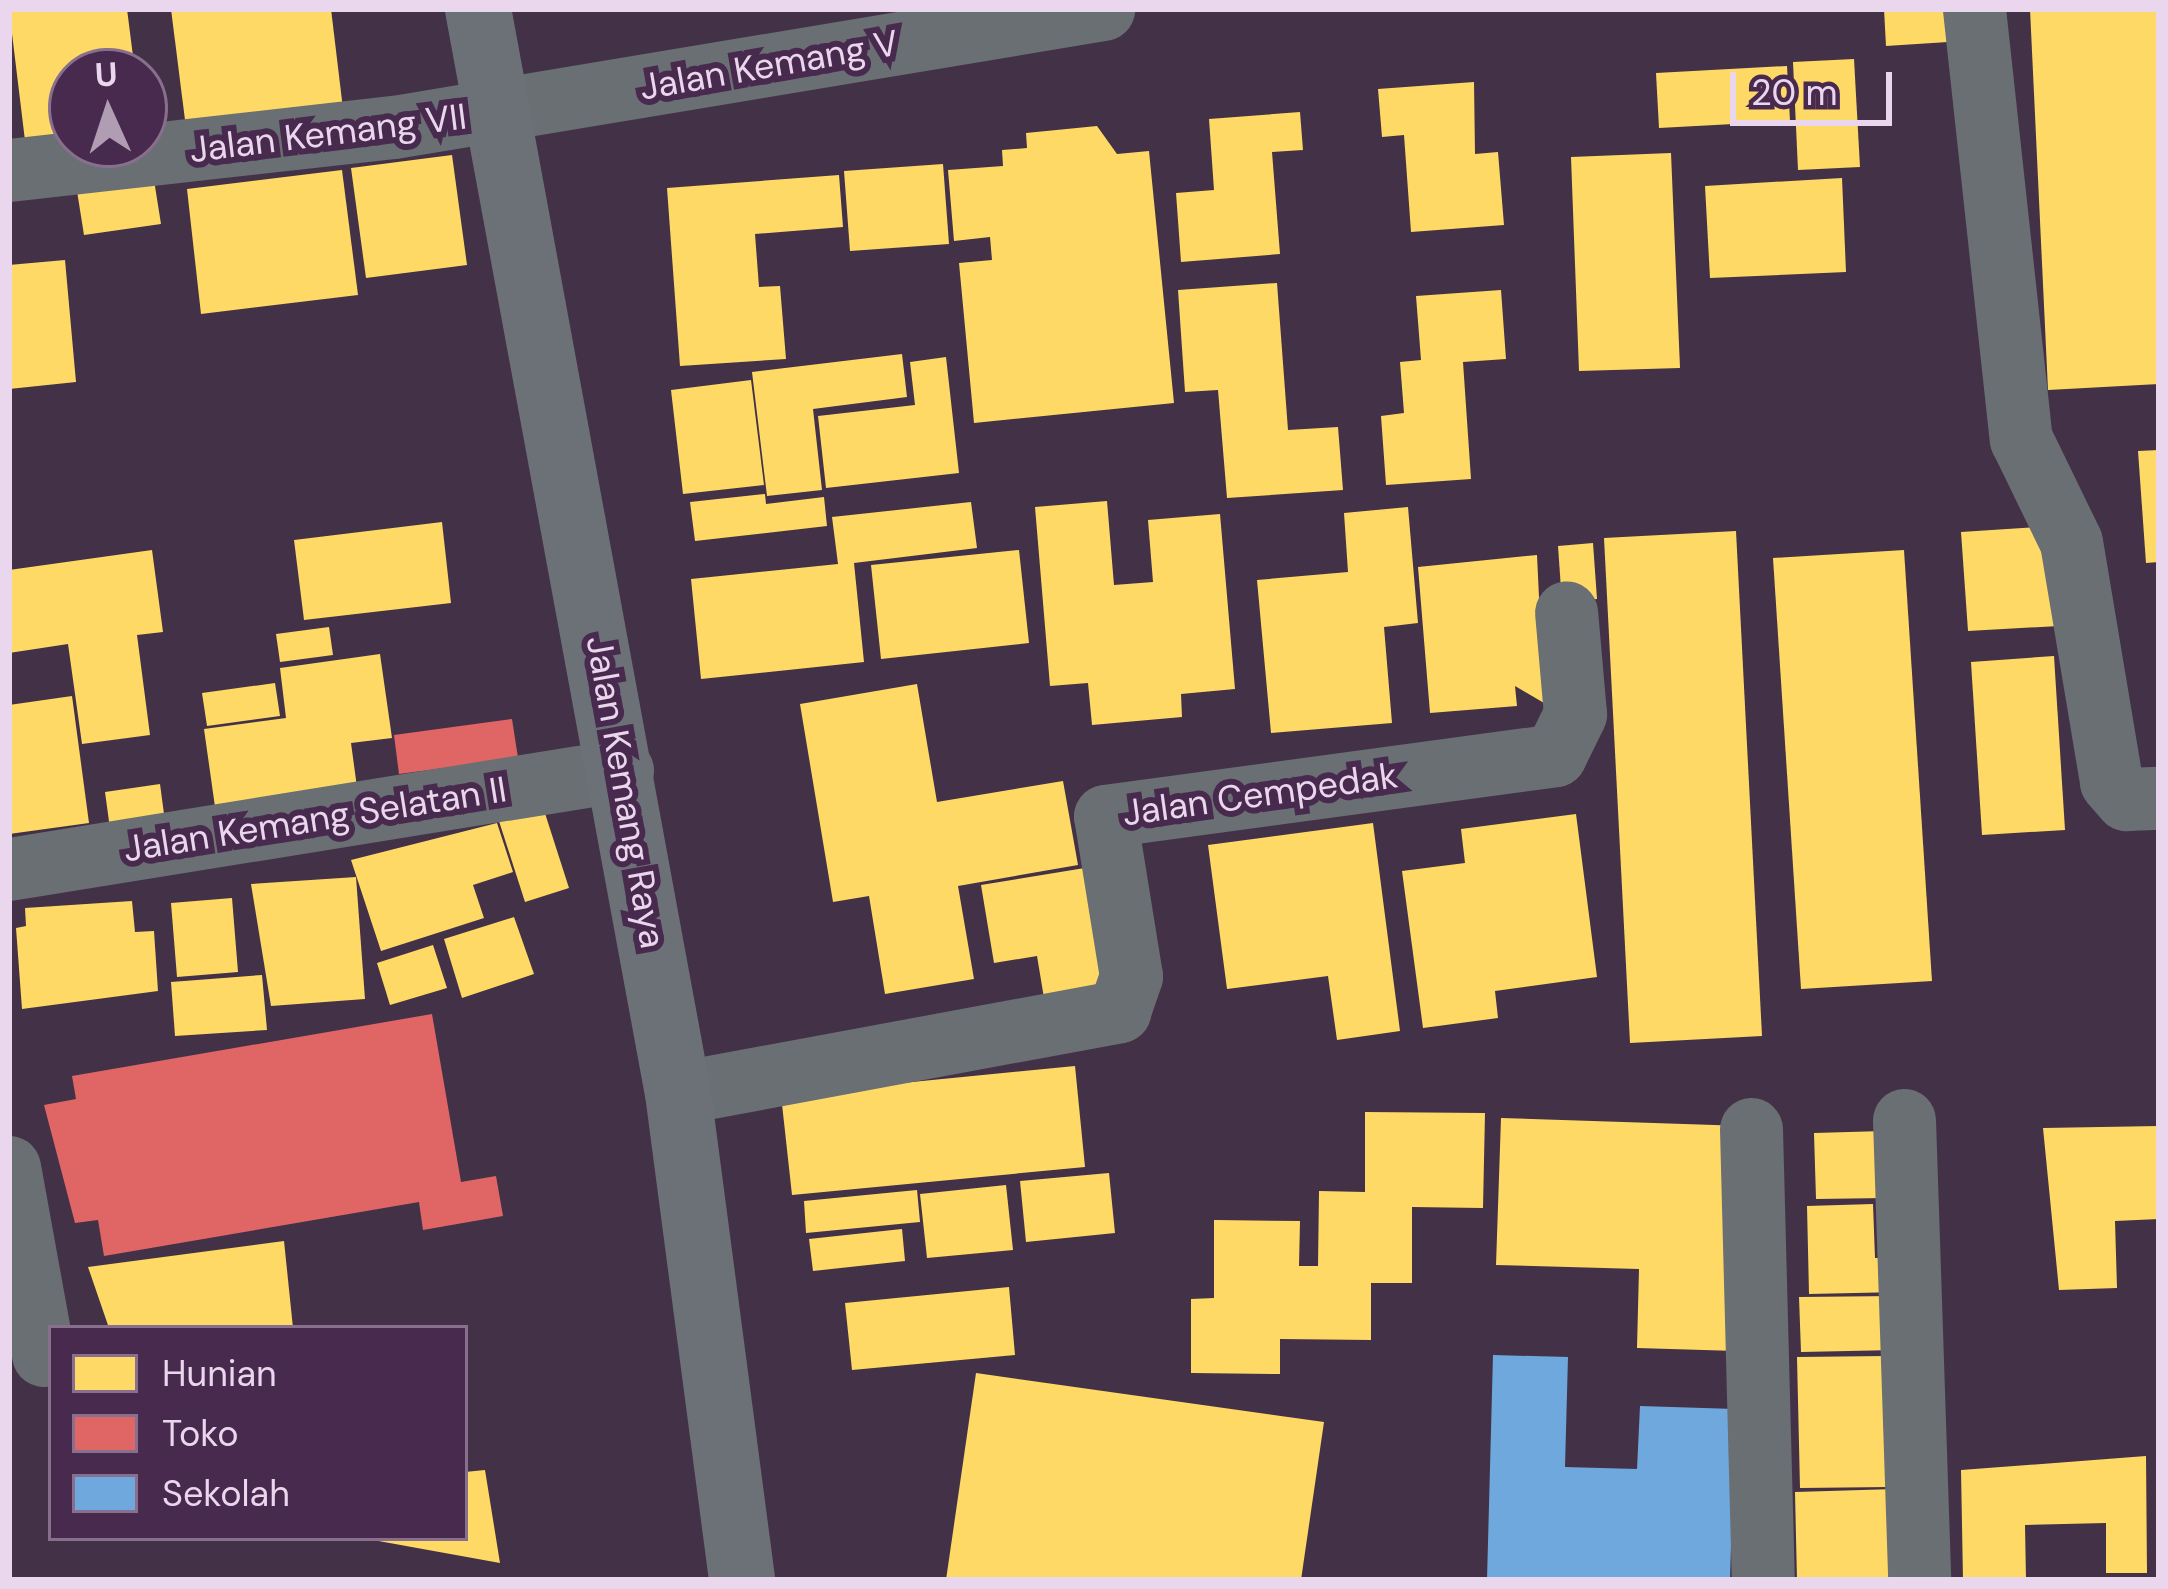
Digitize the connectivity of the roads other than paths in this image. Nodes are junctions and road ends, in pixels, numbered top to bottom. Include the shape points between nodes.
1 (478, 9) edge
2 (1103, 9) edge
3 (1974, 9) edge
4 (505, 110) junction
5 (9, 170) edge
6 (1567, 612) dead end
7 (622, 770) junction
8 (2159, 798) edge
9 (9, 869) edge
10 (678, 1093) junction
11 (1904, 1120) dead end
12 (1751, 1129) dead end
13 (9, 1167) edge
14 (44, 1355) dead end
15 (742, 1580) edge
16 (1763, 1580) edge
17 (1919, 1580) edge

1 - 4 street, Jalan Kemang Raya
2 - 4 street, Jalan Kemang V
3 - 8 street via 2017,424 2071,542 2111,782 2126,799
4 - 5 street, Jalan Kemang VII
4 - 7 street, Jalan Kemang Raya
6 - 10 street, Jalan Cempedak via 1574,714 1555,755 1105,816 1131,976 1119,1011
7 - 9 street, Jalan Kemang Selatan II
7 - 10 street, Jalan Kemang Raya
10 - 15 street, Jalan Kemang Raya
11 - 17 street
12 - 16 street
13 - 14 street

